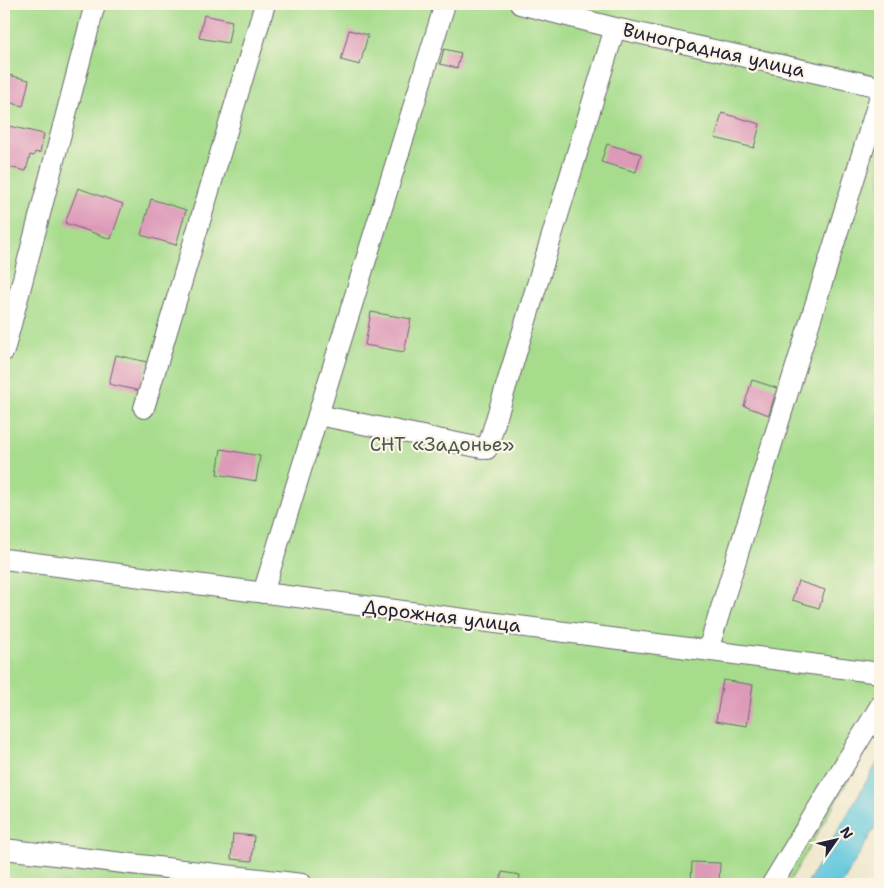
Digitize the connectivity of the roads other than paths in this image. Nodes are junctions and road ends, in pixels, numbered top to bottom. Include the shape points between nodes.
1 (95, 4) edge
2 (265, 4) edge
3 (445, 4) edge
4 (520, 4) edge
5 (615, 28) junction
6 (880, 87) edge
7 (880, 96) edge
8 (4, 351) edge
9 (144, 408) dead end
10 (318, 416) junction
11 (4, 559) edge
12 (263, 593) junction
13 (708, 650) junction
14 (880, 672) edge
15 (880, 706) edge
16 (4, 848) edge
17 (302, 884) edge
18 (772, 884) edge

1 - 8 street
2 - 9 street
3 - 10 street
4 - 5 street, Виноградная улица
5 - 6 street, Виноградная улица
5 - 10 street via 488,449
7 - 13 street
10 - 12 street
11 - 12 street, Дорожная улица
12 - 13 street, Дорожная улица
13 - 14 street, Дорожная улица
15 - 18 street
16 - 17 street

